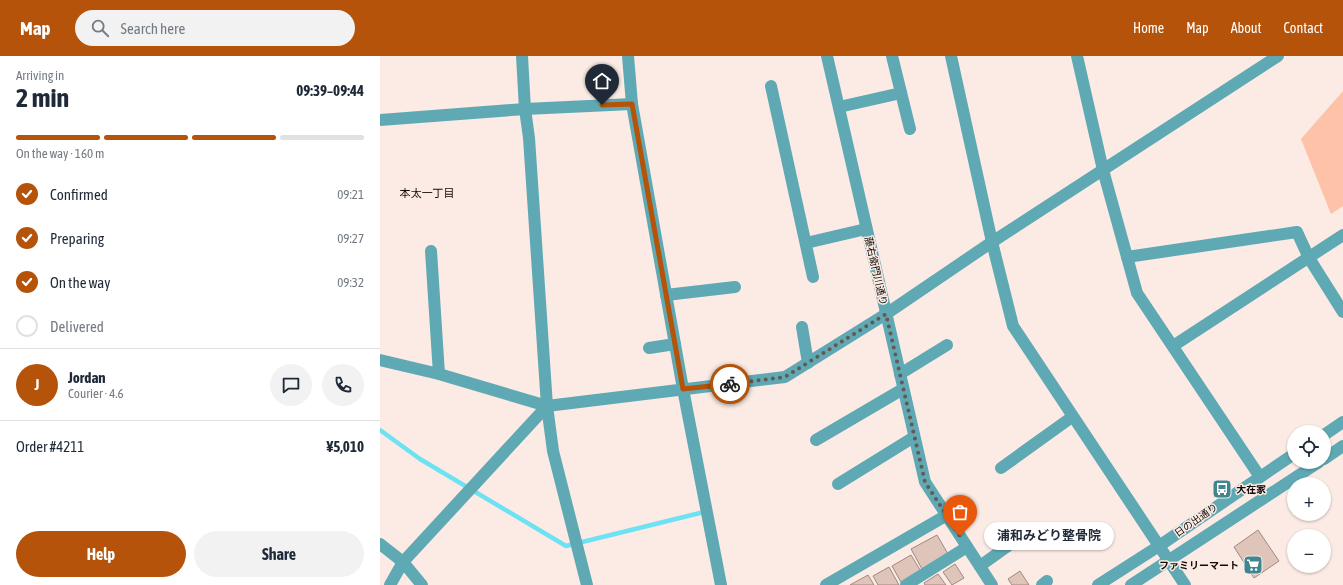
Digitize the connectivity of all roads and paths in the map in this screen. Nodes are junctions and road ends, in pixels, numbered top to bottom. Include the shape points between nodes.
1 (522, 56) edge
2 (628, 56) edge
3 (827, 56) edge
4 (892, 56) edge
5 (951, 56) edge
6 (1077, 56) edge
7 (1278, 56) edge
8 (771, 86) dead end
9 (901, 93) junction
10 (632, 104) junction
11 (839, 107) junction
12 (525, 109) junction
13 (380, 120) edge
14 (910, 130) dead end
15 (1103, 170) junction
16 (866, 229) junction
17 (1343, 235) edge
18 (992, 242) junction
19 (806, 243) junction
20 (431, 251) dead end
21 (1127, 256) junction
22 (1309, 258) junction
23 (813, 277) dead end
24 (734, 286) dead end
25 (666, 295) junction
26 (1343, 312) edge
27 (886, 314) junction
28 (802, 327) dead end
29 (675, 344) junction
30 (947, 345) dead end
31 (1173, 346) junction
32 (649, 348) dead end
33 (380, 360) edge
34 (808, 363) junction
35 (439, 374) junction
36 (900, 374) junction
37 (683, 389) junction
38 (903, 389) junction
39 (547, 406) junction
40 (1072, 417) junction
41 (1343, 422) edge
42 (1331, 430) edge
43 (914, 437) junction
44 (816, 440) dead end
45 (1343, 446) edge
46 (1331, 454) edge
47 (1287, 459) edge
48 (1001, 468) dead end
49 (1308, 469) edge
50 (1260, 477) junction
51 (838, 484) dead end
52 (946, 516) junction
53 (1016, 540) dead end
54 (380, 544) edge
55 (1159, 546) junction
56 (967, 547) junction
57 (1169, 560) junction
58 (403, 562) junction
59 (980, 566) junction
60 (390, 585) edge
61 (422, 585) edge
62 (587, 585) edge
63 (721, 585) edge
64 (826, 585) edge
65 (906, 585) edge
66 (992, 585) edge
67 (1098, 585) edge
68 (1131, 585) edge
69 (1185, 585) edge

1 - 12 street
2 - 10 street
3 - 11 street, 藤右衛門川通り
4 - 9 street
5 - 18 street
6 - 15 street
7 - 15 street
8 - 19 street
9 - 11 street
9 - 14 street
10 - 12 street
10 - 25 street
11 - 16 street, 藤右衛門川通り
12 - 13 street
12 - 39 street via 530,146
15 - 18 street
15 - 21 street
16 - 19 street
16 - 27 street, 藤右衛門川通り
17 - 22 street
18 - 27 street
18 - 40 street via 1013,326
19 - 23 street
20 - 35 street
21 - 22 street via 1297,232
21 - 31 street via 1137,293
22 - 26 street
22 - 31 street
24 - 25 street
25 - 29 street
27 - 34 street
27 - 36 street, 藤右衛門川通り
28 - 34 street
29 - 32 street
29 - 37 street
30 - 36 street
31 - 50 street
33 - 35 street
34 - 37 street via 785,377
35 - 39 street
36 - 38 street, 藤右衛門川通り
37 - 39 street
37 - 63 street
38 - 43 street, 藤右衛門川通り
38 - 44 street
39 - 58 street
39 - 62 street via 553,451
40 - 48 street
40 - 55 street
41 - 42 street
43 - 51 street
43 - 52 street, 藤右衛門川通り via 925,482
45 - 46 street
47 - 50 street, 日の出通り
49 - 57 street, 日の出通り
50 - 55 street, 日の出通り
52 - 56 street, 藤右衛門川通り
52 - 64 street
53 - 59 street
54 - 58 street
55 - 57 street
55 - 67 street, 日の出通り
56 - 59 street, 藤右衛門川通り
56 - 65 street
57 - 68 street, 日の出通り
57 - 69 street
58 - 60 street
58 - 61 street
59 - 66 street, 藤右衛門川通り

